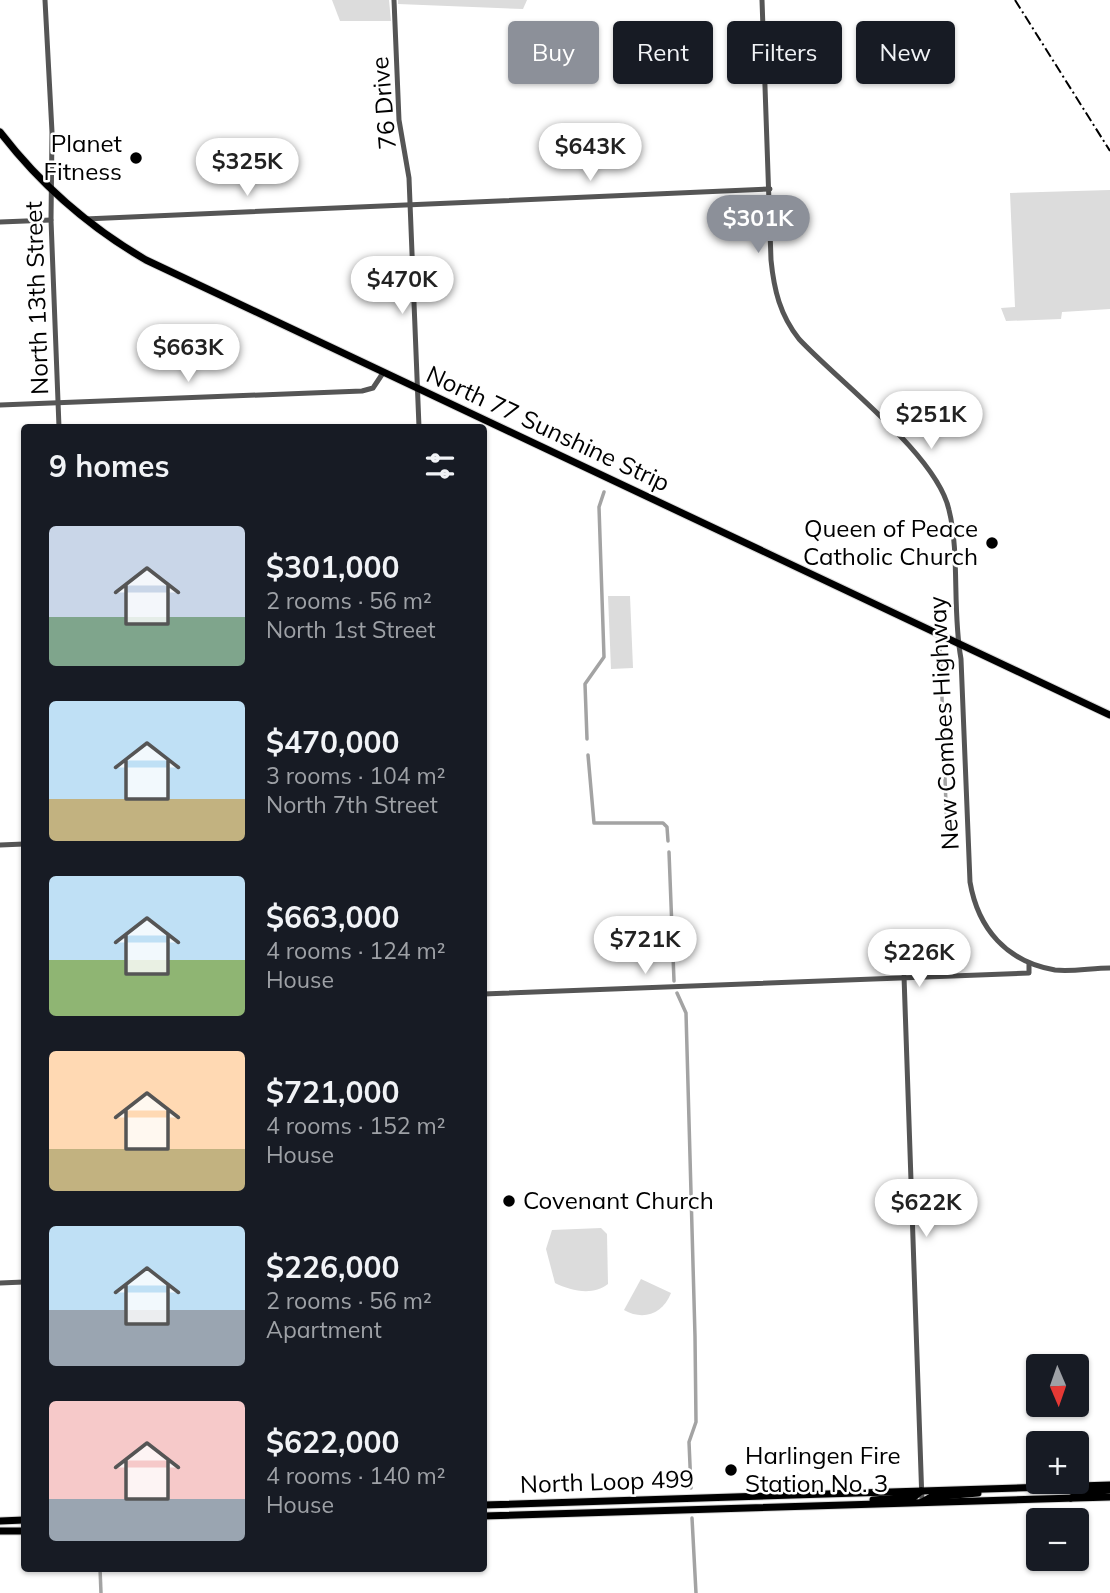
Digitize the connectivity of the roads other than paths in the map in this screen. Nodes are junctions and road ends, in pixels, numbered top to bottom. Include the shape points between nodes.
1 (45, 0) edge
2 (394, 0) edge
3 (762, 0) edge
4 (0, 132) edge
5 (770, 189) junction
6 (51, 190) junction
7 (411, 204) junction
8 (85, 219) junction
9 (51, 220) junction
10 (0, 222) edge
11 (383, 373) junction
12 (418, 389) junction
13 (58, 403) junction
14 (0, 405) edge
15 (59, 424) edge
16 (419, 424) edge
17 (958, 644) junction
18 (1110, 715) edge
19 (21, 844) edge
20 (0, 845) edge
21 (1029, 963) junction
22 (1110, 968) edge
23 (904, 976) junction
24 (487, 994) edge
25 (21, 1282) edge
26 (0, 1283) edge
27 (1110, 1485) edge
28 (996, 1488) junction
29 (1110, 1490) edge
30 (922, 1491) junction
31 (738, 1497) junction
32 (1110, 1497) edge
33 (1070, 1498) junction
34 (922, 1502) junction
35 (487, 1505) edge
36 (851, 1505) junction
37 (739, 1508) junction
38 (487, 1516) edge
39 (21, 1520) edge
40 (0, 1521) edge
41 (0, 1531) edge
42 (21, 1531) edge

1 - 6 street, North 13th Street
2 - 7 street, 76 Drive via 399,120
3 - 5 street, New Combes Highway
4 - 6 main road, North 77 Sunshine Strip
5 - 7 street
5 - 17 street, New Combes Highway via 774,283 783,314 803,344 935,476 946,499
6 - 8 main road, North 77 Sunshine Strip
6 - 9 street, North 13th Street
7 - 8 street
7 - 12 street, 76 Drive
8 - 11 main road, North 77 Sunshine Strip via 146,260
9 - 10 street
9 - 13 street, North 13th Street
11 - 12 main road, North 77 Sunshine Strip
11 - 13 street via 373,388 362,391
12 - 16 street, 76 Drive
12 - 17 main road, North 77 Sunshine Strip
13 - 14 street
13 - 15 street, North 13th Street
17 - 18 main road, North 77 Sunshine Strip
17 - 21 street, New Combes Highway via 972,895 989,933
19 - 20 street
21 - 22 street, New Combes Highway via 1055,970
21 - 23 street via 1029,973
23 - 24 street
23 - 30 street
25 - 26 street
27 - 28 main road, North Loop 499
28 - 30 main road, North Loop 499
28 - 34 main road
29 - 33 main road
30 - 31 main road, North Loop 499
30 - 34 street
30 - 36 main road via 914,1497
31 - 35 main road, North Loop 499
31 - 37 main road
32 - 33 main road, North Loop 499
33 - 34 main road, North Loop 499
34 - 36 main road, North Loop 499
36 - 37 main road, North Loop 499
37 - 38 main road, North Loop 499
39 - 40 main road
41 - 42 main road

